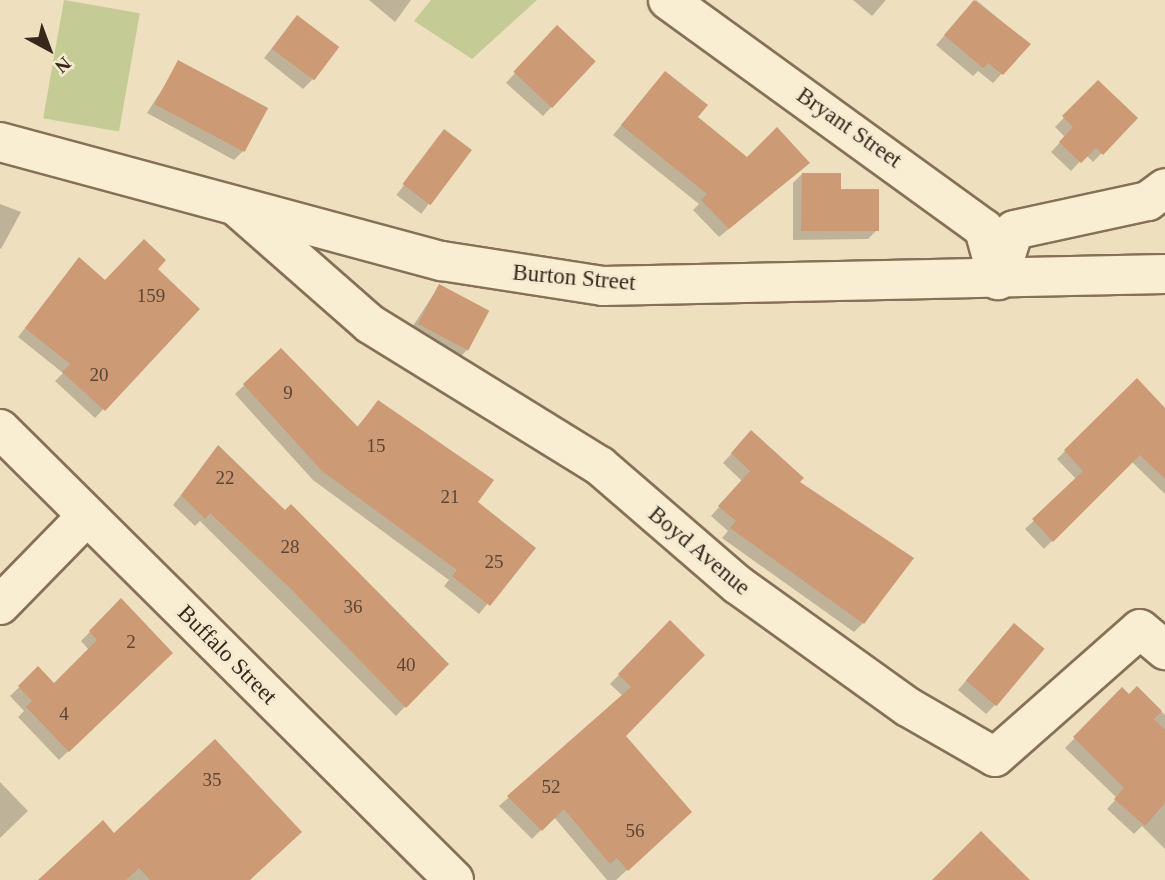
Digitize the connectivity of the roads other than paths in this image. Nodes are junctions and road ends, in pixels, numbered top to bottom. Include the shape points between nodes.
1 (668, 0) edge
2 (0, 142) edge
3 (1165, 188) edge
4 (229, 201) junction
5 (1165, 274) edge
6 (999, 280) junction
7 (0, 429) edge
8 (87, 516) junction
9 (0, 605) edge
10 (1165, 650) edge
11 (454, 880) edge

1 - 6 street, Bryant Street via 984,229
2 - 4 street, Burton Street
3 - 6 street via 1148,201 1014,230
4 - 6 street, Burton Street via 442,261 603,286
4 - 10 street, Boyd Avenue via 370,324 600,466 738,585 908,707 995,757 1140,629
5 - 6 street, Burton Street
7 - 8 street, Buffalo Street
8 - 9 street
8 - 11 street, Buffalo Street

